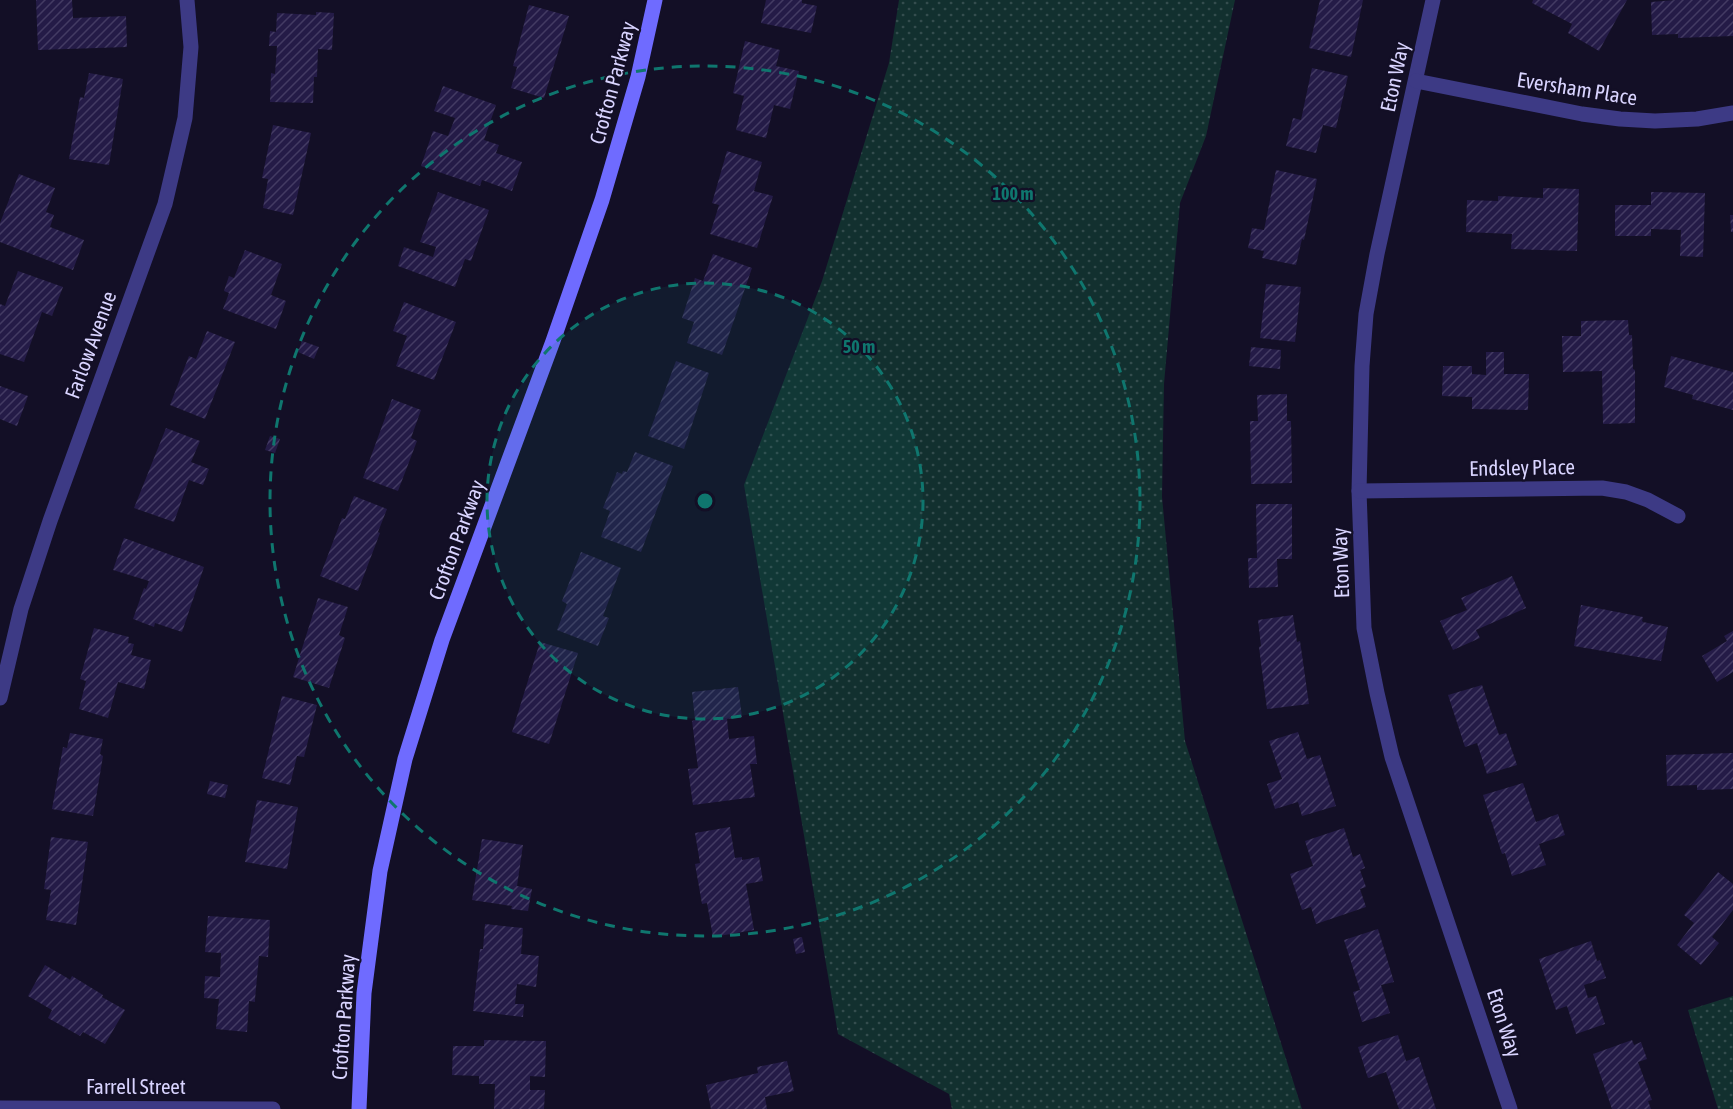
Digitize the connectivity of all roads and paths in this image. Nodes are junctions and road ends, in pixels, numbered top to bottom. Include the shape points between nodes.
1 (187, 0) edge
2 (655, 0) edge
3 (1433, 0) edge
4 (1416, 81) junction
5 (1733, 113) edge
6 (1359, 491) junction
7 (1678, 516) dead end
8 (0, 698) edge
9 (0, 1107) edge
10 (273, 1109) edge
11 (359, 1109) edge
12 (1510, 1109) edge

1 - 8 street, Farlow Avenue via 191,47 185,118 165,204 50,521 21,609
2 - 11 street, Crofton Parkway via 638,77 602,200 442,640 405,759 380,871 364,993
3 - 4 street, Eton Way
4 - 5 street, Eversham Place via 1620,119 1697,119
4 - 6 street, Eton Way via 1366,314
6 - 7 street, Endsley Place via 1602,489 1626,492
6 - 12 street, Eton Way via 1364,628 1392,757
9 - 10 street, Farrell Street

